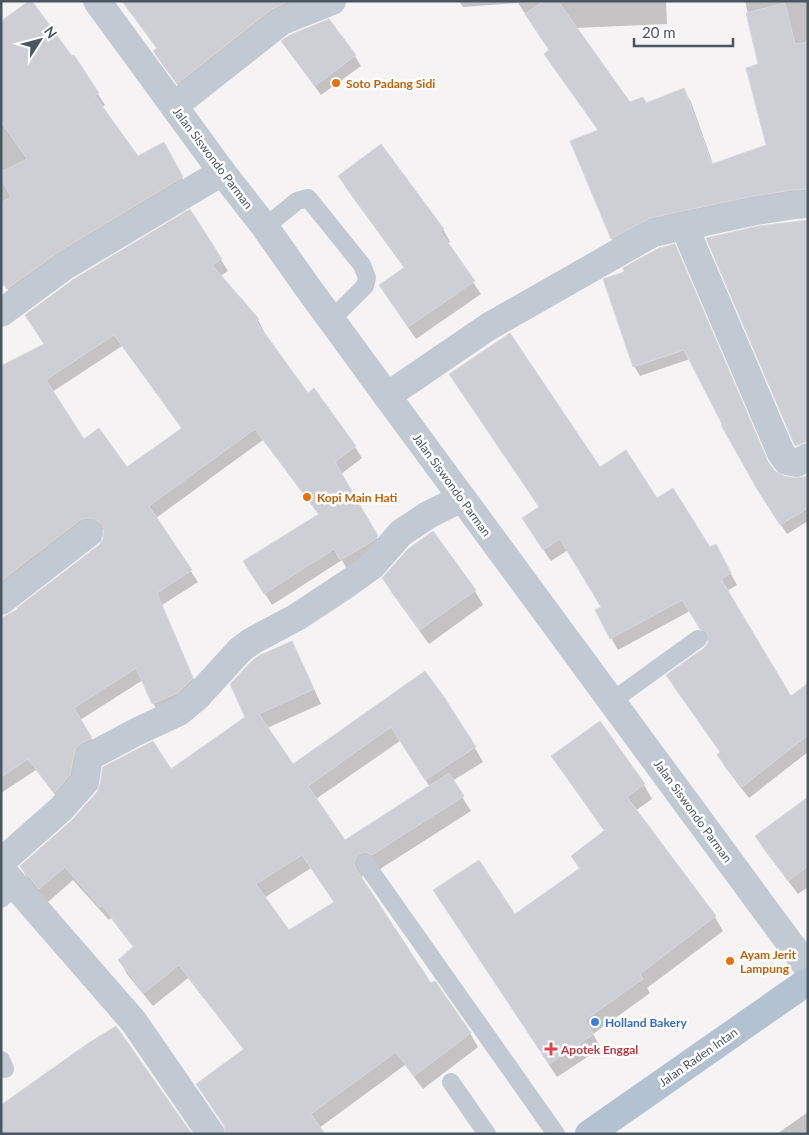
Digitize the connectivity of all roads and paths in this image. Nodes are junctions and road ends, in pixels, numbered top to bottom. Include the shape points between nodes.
1 (97, 1) edge
2 (332, 1) edge
3 (174, 106) junction
4 (222, 172) junction
5 (808, 204) edge
6 (684, 226) junction
7 (265, 227) junction
8 (1, 313) edge
9 (332, 320) junction
10 (387, 396) junction
11 (808, 457) edge
12 (462, 498) junction
13 (89, 533) dead end
14 (1, 601) edge
15 (698, 639) dead end
16 (612, 701) junction
17 (1, 862) edge
18 (365, 863) dead end
19 (6, 884) edge
20 (808, 968) edge
21 (808, 981) edge
22 (451, 1082) dead end
23 (211, 1134) edge
24 (487, 1134) edge
25 (556, 1134) edge
26 (589, 1134) edge

1 - 3 street, Jalan Siswondo Parman
2 - 3 street via 282,21
3 - 4 street, Jalan Siswondo Parman
4 - 7 street, Jalan Siswondo Parman
4 - 8 street via 65,266
5 - 6 street
6 - 10 street via 653,233 488,328
6 - 11 street via 781,452 787,460 797,463
7 - 9 street, Jalan Siswondo Parman
7 - 9 lane via 297,201 308,198 362,265 367,278 365,286
9 - 10 street, Jalan Siswondo Parman
10 - 12 street, Jalan Siswondo Parman
12 - 16 street, Jalan Siswondo Parman
12 - 17 street via 401,533 372,566 347,584 297,618 240,650 196,698 178,712 89,757 85,782 61,809
13 - 14 street
15 - 16 lane
16 - 20 street, Jalan Siswondo Parman
18 - 25 lane
19 - 23 street via 134,1022
21 - 26 main road, Jalan Raden Intan
22 - 24 lane

